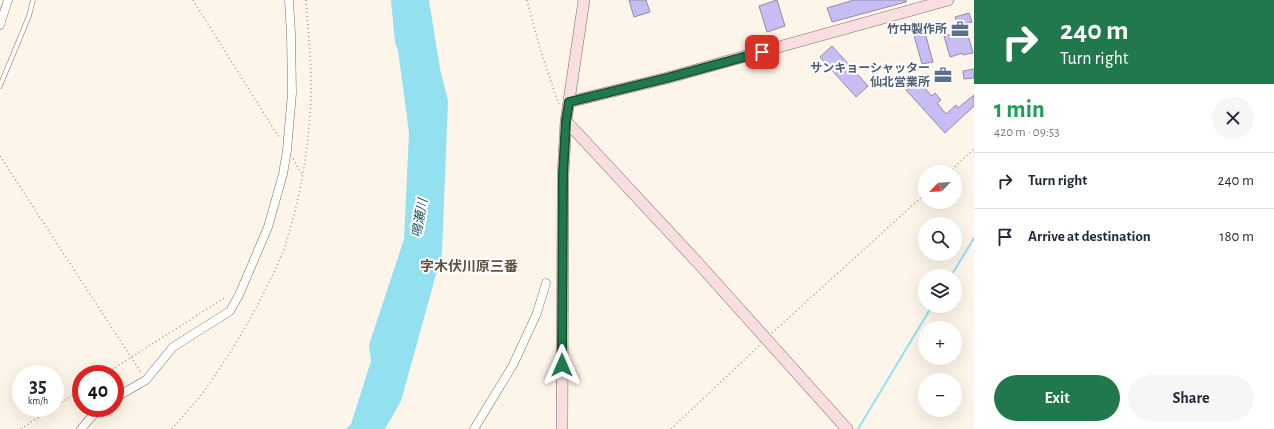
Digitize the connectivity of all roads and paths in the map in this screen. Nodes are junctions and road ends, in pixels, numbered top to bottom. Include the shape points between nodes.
1 (8, 0) edge
2 (33, 0) edge
3 (193, 0) edge
4 (289, 0) edge
5 (306, 0) edge
6 (527, 0) edge
7 (584, 0) edge
8 (948, 0) edge
9 (0, 25) edge
10 (0, 86) edge
11 (564, 105) junction
12 (566, 121) junction
13 (974, 149) edge
14 (287, 150) junction
15 (0, 156) edge
16 (957, 165) edge
17 (303, 176) junction
18 (918, 200) edge
19 (546, 283) dead end
20 (226, 297) dead end
21 (766, 339) junction
22 (130, 357) junction
23 (118, 365) edge
24 (146, 380) junction
25 (124, 393) edge
26 (39, 417) edge
27 (91, 417) edge
28 (21, 429) edge
29 (80, 429) edge
30 (172, 429) edge
31 (474, 429) edge
32 (562, 429) edge
33 (672, 429) edge
34 (847, 429) edge

1 - 9 street
2 - 10 lane
3 - 14 path
4 - 14 street via 292,93
5 - 17 path via 311,96
6 - 11 path via 540,48
7 - 11 street
8 - 11 street
11 - 12 street
12 - 21 street
12 - 32 street via 563,175
13 - 16 path
14 - 17 path
14 - 24 street via 268,227 230,311 173,347
15 - 22 path
17 - 30 path via 288,237 258,305 206,388
18 - 21 path
19 - 31 street via 537,313 513,365
20 - 22 path
21 - 33 path
21 - 34 street
22 - 23 path
22 - 24 path
24 - 25 street
26 - 28 path
27 - 29 street

